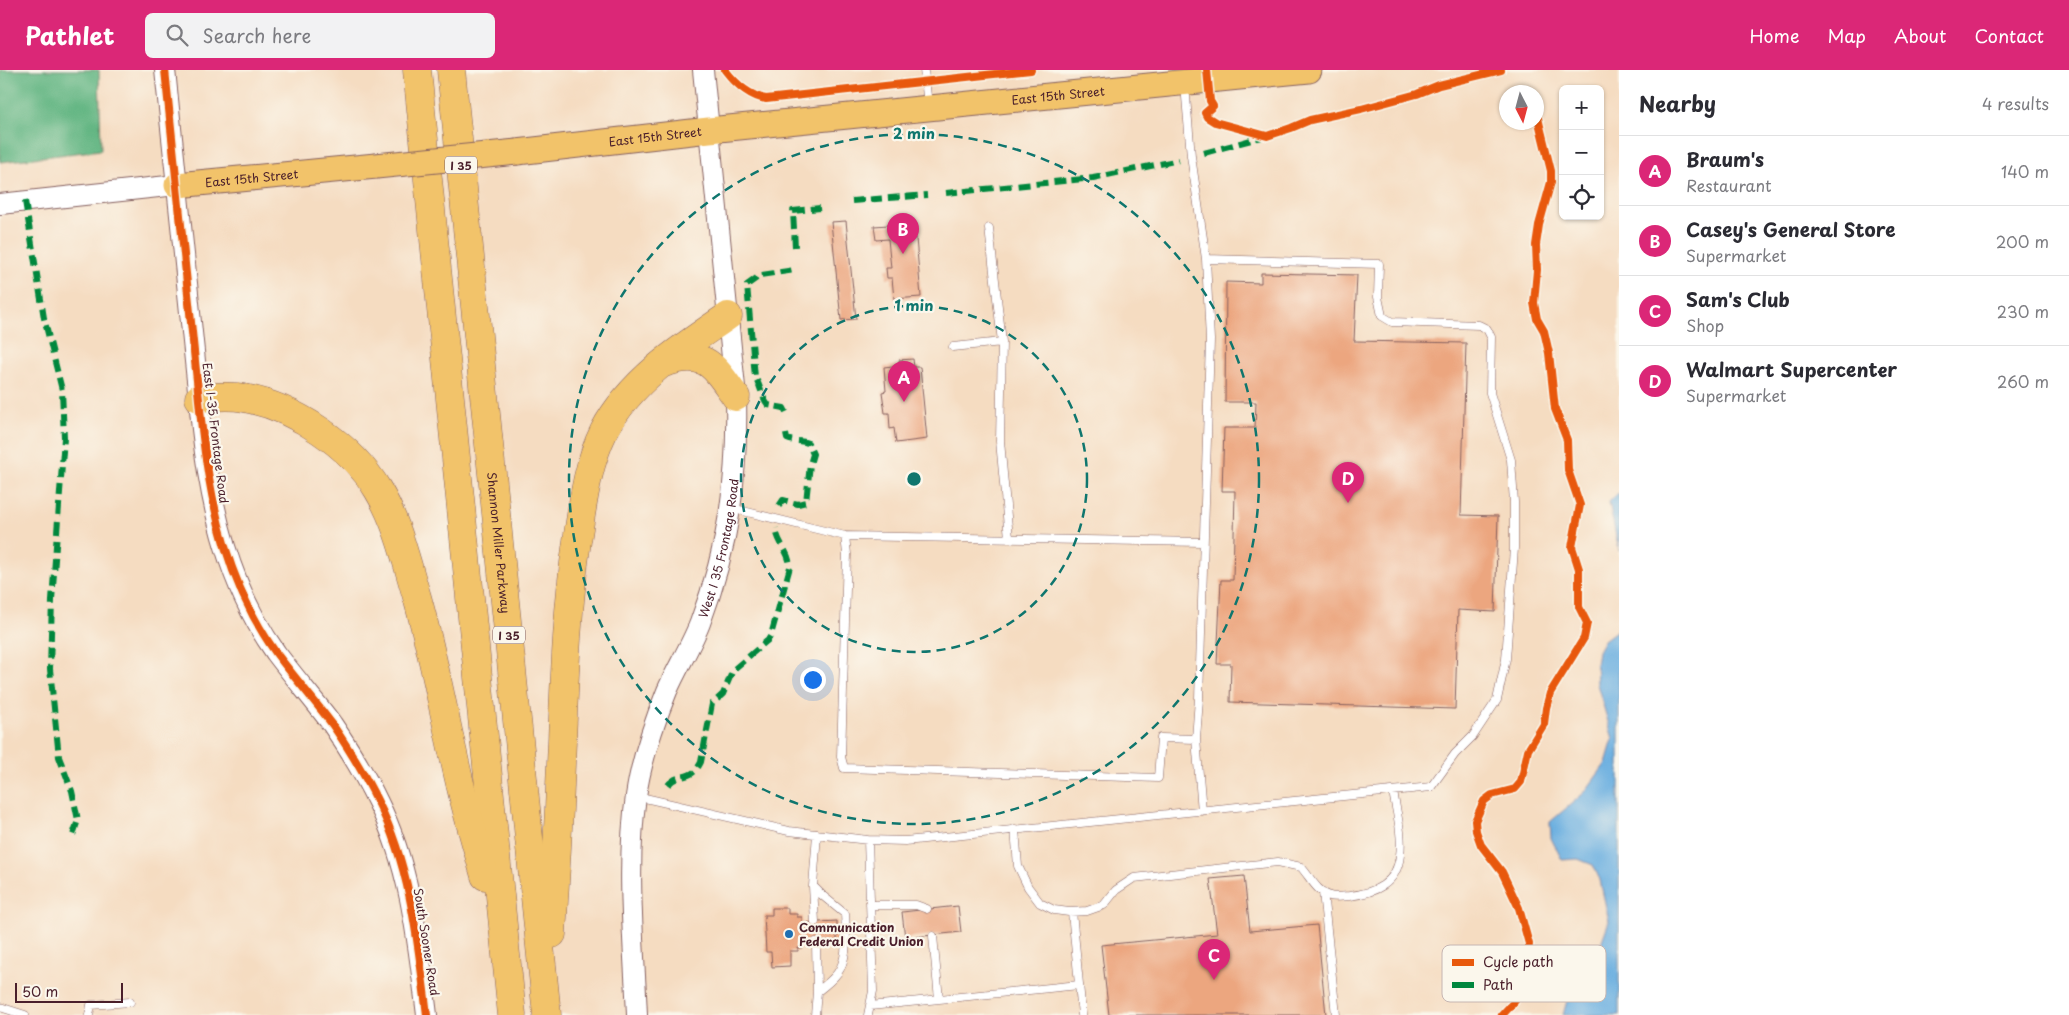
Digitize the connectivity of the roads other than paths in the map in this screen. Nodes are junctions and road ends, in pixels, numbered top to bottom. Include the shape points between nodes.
1 (164, 70) edge
2 (418, 70) edge
3 (451, 70) edge
4 (703, 70) edge
5 (924, 70) edge
6 (1309, 70) edge
7 (1185, 80) junction
8 (929, 108) junction
9 (709, 130) junction
10 (177, 185) junction
11 (0, 204) edge
12 (990, 228) dead end
13 (1206, 259) junction
14 (728, 316) junction
15 (1002, 342) junction
16 (953, 347) dead end
17 (662, 364) junction
18 (736, 397) junction
19 (199, 398) junction
20 (731, 508) junction
21 (845, 536) junction
22 (1008, 538) junction
23 (1203, 542) junction
24 (305, 690) joint
25 (1196, 738) junction
26 (1393, 791) junction
27 (636, 796) junction
28 (1202, 811) junction
29 (1015, 829) junction
30 (817, 834) junction
31 (868, 840) junction
32 (813, 886) junction
33 (1323, 892) junction
34 (870, 905) junction
35 (927, 909) dead end
36 (1072, 912) junction
37 (815, 922) dead end
38 (933, 936) dead end
39 (816, 942) dead end
40 (505, 949) junction
41 (1079, 985) junction
42 (817, 992) junction
43 (940, 999) junction
44 (130, 1002) dead end
45 (870, 1006) junction
46 (0, 1008) edge
47 (25, 1015) edge
48 (89, 1015) edge
49 (427, 1015) edge
50 (512, 1015) edge
51 (547, 1015) edge
52 (637, 1015) edge
53 (815, 1015) edge
54 (868, 1015) edge
55 (1082, 1015) edge
56 (1336, 1015) edge

1 - 10 street, East I-35 Frontage Road
2 - 40 highway, I 35
3 - 51 highway, Shannon Miller Parkway / I 35
4 - 9 street, West I 35 Frontage Road
5 - 8 lane
6 - 7 main road, East 15th Street
7 - 8 main road, East 15th Street
7 - 13 lane via 1191,156
8 - 9 main road, East 15th Street
9 - 10 main road, East 15th Street, bridge
9 - 14 street, West I 35 Frontage Road
10 - 11 street, East 15th Street
10 - 19 street, East I-35 Frontage Road
12 - 15 lane
13 - 23 lane via 1210,340
13 - 26 lane via 1378,264 1378,298 1382,316 1392,322 1479,325 1487,329 1491,337 1490,393 1511,460 1514,502 1514,548 1503,680 1498,700 1474,736 1454,754 1431,787
14 - 17 highway
14 - 18 street, West I 35 Frontage Road
15 - 16 lane
15 - 22 lane via 1000,441
17 - 18 highway via 693,356 707,362
17 - 51 highway via 641,382 605,429 593,455 585,490 572,576 564,666
18 - 20 street, West I 35 Frontage Road via 737,441
19 - 24 street, East I-35 Frontage Road via 208,482 234,574 253,616
19 - 40 highway via 243,398 266,403 302,420 332,439 359,464 378,490 400,539 430,642 462,793
20 - 21 lane
20 - 27 street, West I 35 Frontage Road via 716,579 699,625 667,692
21 - 22 lane
21 - 25 lane via 841,757 844,768 1158,778 1161,738
22 - 23 lane
23 - 25 lane
24 - 49 street, South Sooner Road via 358,764 397,848 410,897
25 - 28 lane
26 - 28 lane
26 - 33 lane via 1400,856 1390,881 1369,893 1332,897
27 - 30 lane via 789,831
27 - 52 street, West I 35 Frontage Road via 632,884
28 - 29 lane
29 - 31 lane via 904,841
29 - 36 lane via 1018,866 1028,887 1040,903 1054,910
30 - 31 lane
30 - 32 lane
31 - 34 lane
32 - 37 lane
32 - 42 lane via 845,914 845,949 840,969
33 - 36 lane via 1301,867 1278,862 1134,878 1116,890 1104,905
33 - 56 lane
34 - 35 lane via 916,904
34 - 45 lane via 873,992
36 - 41 lane
38 - 43 lane
39 - 42 lane
40 - 50 highway, I 35
41 - 43 lane
41 - 55 lane
42 - 53 lane
43 - 45 lane
44 - 48 lane via 91,1005
45 - 54 lane
46 - 47 lane

